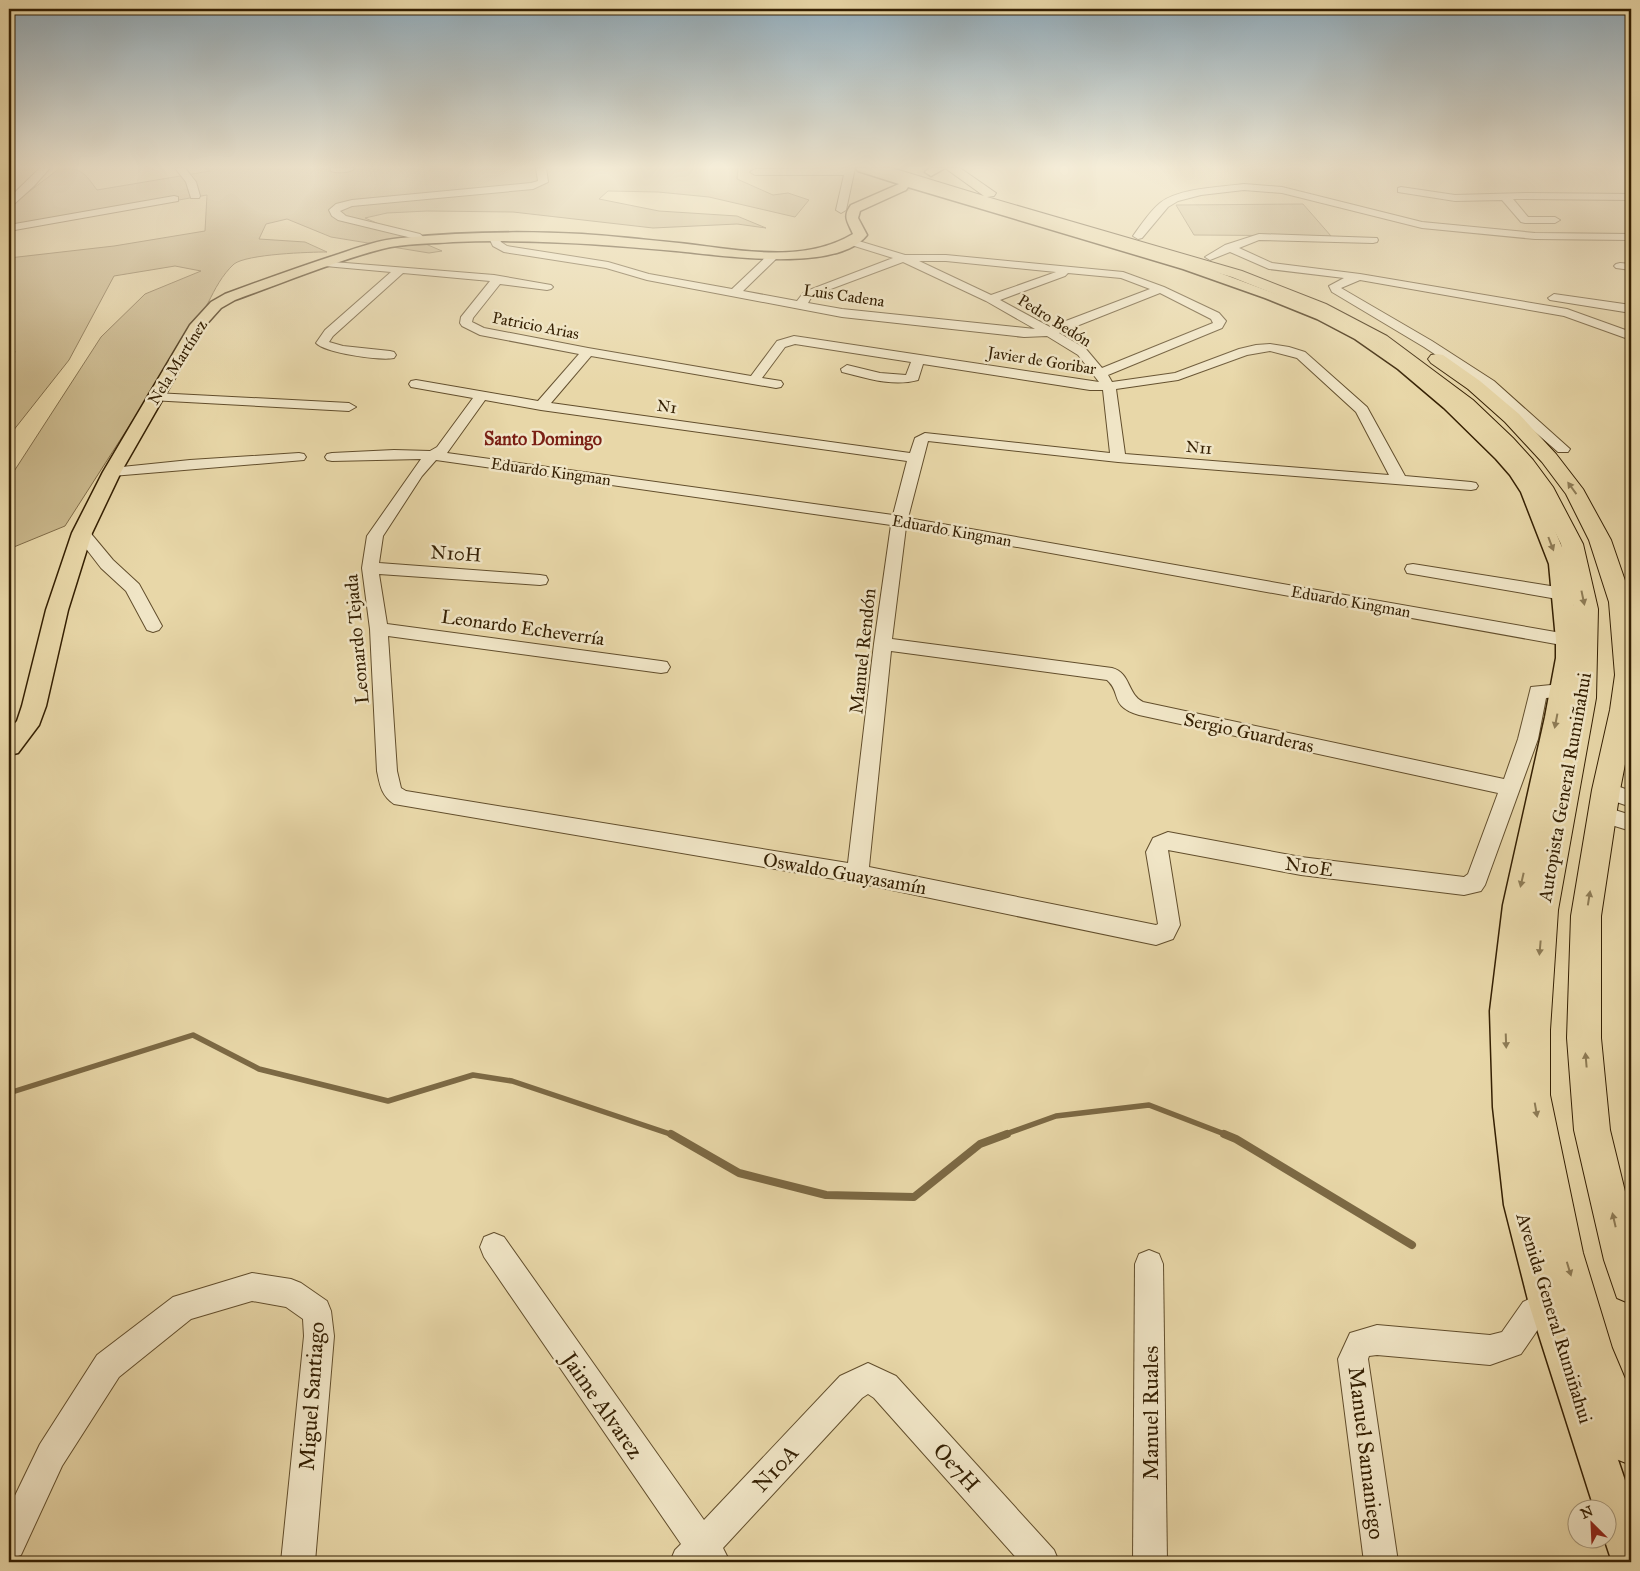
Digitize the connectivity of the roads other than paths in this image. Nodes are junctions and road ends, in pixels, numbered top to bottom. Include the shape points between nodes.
1 (407, 241) edge
2 (496, 241) edge
3 (617, 241) edge
4 (1100, 241) edge
5 (1124, 241) edge
6 (1165, 241) edge
7 (1243, 241) edge
8 (1558, 241) edge
9 (852, 242) joint
10 (1631, 248) edge
11 (1220, 252) junction
12 (773, 256) junction
13 (903, 258) junction
14 (325, 263) junction
15 (1269, 266) junction
16 (1065, 268) junction
17 (400, 270) junction
18 (1360, 277) junction
19 (496, 280) junction
20 (547, 287) dead end
21 (1160, 289) junction
22 (734, 294) junction
23 (990, 300) junction
24 (800, 306) junction
25 (1631, 310) edge
26 (1049, 332) junction
27 (1631, 336) edge
28 (1419, 343) junction
29 (588, 352) junction
30 (390, 354) dead end
31 (918, 358) junction
32 (847, 370) dead end
33 (1100, 373) junction
34 (754, 380) junction
35 (416, 384) dead end
36 (776, 384) dead end
37 (1109, 387) junction
38 (482, 395) junction
39 (155, 397) junction
40 (541, 406) junction
41 (349, 407) dead end
42 (925, 437) joint
43 (1563, 449) dead end
44 (432, 455) junction
45 (332, 457) dead end
46 (299, 458) dead end
47 (915, 458) junction
48 (1118, 458) junction
49 (112, 472) junction
50 (1400, 481) junction
51 (1471, 486) dead end
52 (899, 521) junction
53 (82, 533) junction
54 (370, 568) junction
55 (1413, 568) dead end
56 (540, 580) dead end
57 (1563, 594) junction
58 (152, 626) dead end
59 (379, 628) junction
60 (1568, 640) junction
61 (883, 644) junction
62 (1628, 658) edge
63 (661, 667) dead end
64 (1561, 691) junction
65 (9, 746) edge
66 (1512, 788) junction
67 (1606, 790) junction
68 (1631, 799) edge
69 (424, 803) joint
70 (1602, 814) junction
71 (1631, 824) edge
72 (1168, 841) joint
73 (858, 874) junction
74 (494, 1247) dead end
75 (1149, 1264) dead end
76 (1631, 1284) edge
77 (1547, 1304) junction
78 (868, 1378) joint
79 (1631, 1444) edge
80 (9, 1543) edge
81 (700, 1557) edge
82 (1631, 1558) edge
83 (298, 1562) edge
84 (1042, 1562) edge
85 (1150, 1562) edge
86 (1381, 1562) edge

1 - 14 main road, Nela Martínez via 388,243
2 - 22 street, Luis Cadena via 504,249 608,265 646,277
3 - 12 main road, Nela Martínez
4 -> 57 main road, Avenida General Rumiñahui via 1220,277 1322,316 1404,366 1487,438 1518,472 1537,506 1559,564
5 -> 79 highway, Autopista General Rumiñahui via 1237,274 1320,307 1381,340 1466,404 1506,442 1543,487 1572,544 1586,609 1583,698 1543,910 1533,1030 1533,1095 1564,1252 1592,1348
6 - 11 highway
7 - 11 street
8 - 10 street
9 - 12 main road, Nela Martínez via 823,252
9 - 13 street, Pedro Bedón
11 - 15 street
11 - 28 highway via 1260,274 1342,306
12 - 22 street
13 - 16 street via 946,258
13 - 23 street, Pedro Bedón
13 - 24 street via 808,294
14 - 17 street, Patricio Arias
14 - 39 main road, Nela Martínez via 216,305 198,325
15 - 18 street
15 - 25 street via 1350,268
16 - 21 street via 1123,275
16 - 23 street via 1061,274
17 - 19 street, Patricio Arias
17 - 30 street via 322,343
18 - 27 street via 1566,313
18 - 28 street via 1345,280 1335,286 1336,290
19 - 20 street
19 - 29 street, Patricio Arias via 466,317 466,323 471,327
21 - 26 street, Luis Cadena
21 - 33 street via 1220,321
22 - 24 street, Luis Cadena
23 - 26 street, Pedro Bedón
24 - 26 street, Luis Cadena via 1024,334
26 - 33 street, Pedro Bedón via 1082,352
28 - 43 street via 1488,384
62 -> 28 highway via 1622,602 1600,540 1576,493 1512,418
29 - 34 street, Patricio Arias
29 - 40 street, Patricio Arias
31 - 32 street via 913,377 908,379
31 - 34 street, Javier de Goribar via 789,341 777,348
31 - 37 street, Javier de Goribar
33 - 37 street, Pedro Bedón
34 - 36 street, Patricio Arias
35 - 38 street, N1
37 - 48 street, Pedro Bedón
37 - 50 street, Javier de Goribar via 1186,374 1257,348 1290,350 1301,355 1362,410
38 - 40 street, N1
38 - 44 street, Leonardo Tejada via 442,450
39 - 41 street
39 - 49 main road, Nela Martínez
40 - 47 street, N1
42 - 47 street, Manuel Rendón via 920,441
42 - 48 street, N11
44 - 45 street, Eduardo Kingman
44 - 52 street, Eduardo Kingman
44 - 54 street, Leonardo Tejada via 375,536
46 - 49 street
47 - 52 street, Manuel Rendón
48 - 50 street, N11
49 - 53 main road, Nela Martínez
50 - 51 street, N11
52 - 60 street, Eduardo Kingman
52 - 61 street, Manuel Rendón
53 - 58 street via 107,564 133,588
53 - 65 main road, Nela Martínez via 57,610 34,706 27,725
54 - 56 street, N10H
54 - 59 street, Leonardo Tejada
55 - 57 street
57 - 60 main road, Avenida General Rumiñahui
59 - 63 street, Leonardo Echeverría
59 - 69 street, Leonardo Tejada via 389,782 392,792 400,798
60 - 64 main road, Avenida General Rumiñahui
61 - 66 street, Sergio Guarderas via 1112,674 1122,683 1124,698 1139,708
61 - 73 street, Manuel Rendón
62 - 67 highway via 1623,710
64 - 66 street via 1538,692 1528,739
64 -> 77 main road, Avenida General Rumiñahui via 1517,905 1505,1011 1509,1106 1521,1204
66 - 72 street, N10E via 1477,879 1473,884 1464,886 1301,866
67 - 68 street
67 - 70 highway
69 - 73 street, Oswaldo Guayasamín
70 - 71 street
76 -> 70 highway via 1592,1130 1584,1038 1586,916
72 - 73 street, Oswaldo Guayasamín via 1160,844 1156,852 1169,925 1165,932 1156,935
74 - 81 street, Jaime Alvarez
75 - 85 street, Manuel Ruales
77 - 82 main road, Avenida General Rumiñahui
77 - 86 street, Manuel Samaniego via 1533,1312 1511,1344 1490,1350 1377,1340 1360,1343 1353,1359
78 - 81 street, N10A via 851,1387
78 - 84 street, Oe7H via 885,1387
80 - 83 street, Miguel Santiago via 52,1455 108,1366 183,1307 252,1287 291,1293 317,1311 319,1336

